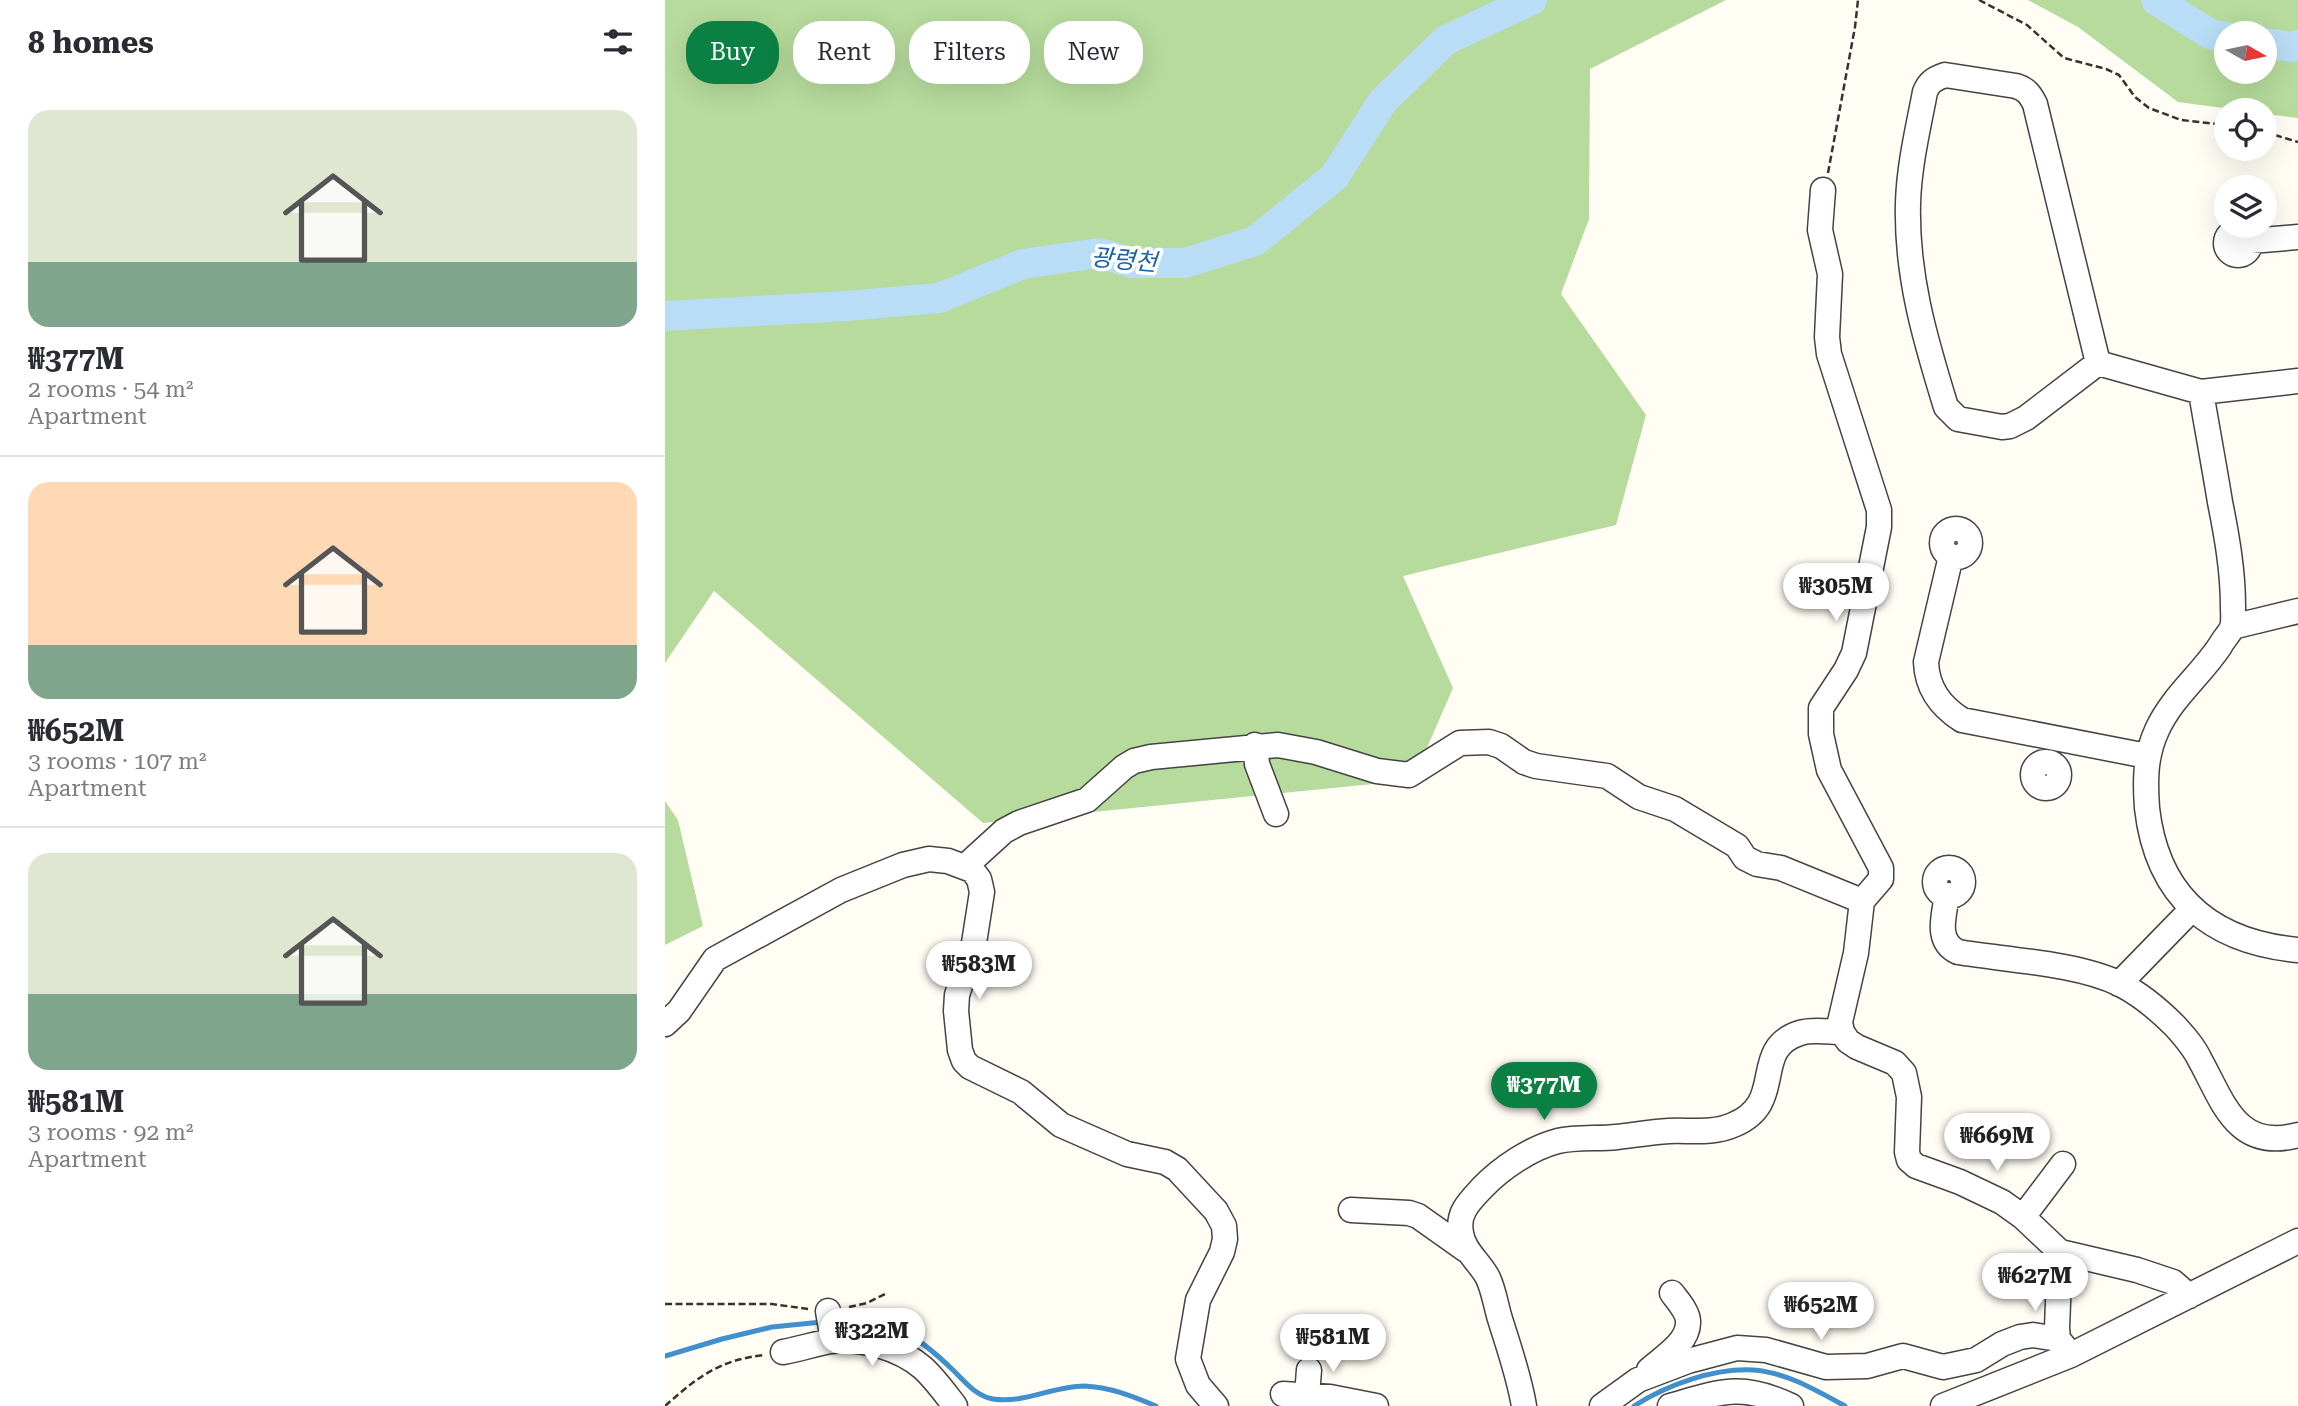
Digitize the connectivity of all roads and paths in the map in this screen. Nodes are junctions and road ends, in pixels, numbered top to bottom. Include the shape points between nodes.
1 (1858, 0) edge
2 (1979, 0) edge
3 (2214, 124) edge
4 (2277, 136) edge
5 (2298, 142) edge
6 (1823, 190) joint
7 (2298, 237) edge
8 (2251, 241) dead end
9 (2098, 363) junction
10 (2298, 381) edge
11 (2201, 392) junction
12 (1951, 556) dead end
13 (2298, 611) edge
14 (2232, 627) junction
15 (2080, 743) junction
16 (1255, 745) junction
17 (2147, 755) junction
18 (2057, 768) dead end
19 (1276, 814) dead end
20 (970, 862) dead end
21 (1947, 895) dead end
22 (1862, 901) junction
23 (2192, 909) junction
24 (2298, 950) edge
25 (2119, 984) junction
26 (665, 1024) edge
27 (1842, 1032) junction
28 (2298, 1135) edge
29 (2063, 1164) dead end
30 (1350, 1210) dead end
31 (2023, 1217) junction
32 (2298, 1241) edge
33 (1466, 1250) junction
34 (2060, 1252) junction
35 (1672, 1293) dead end
36 (885, 1294) dead end
37 (2189, 1296) junction
38 (665, 1304) edge
39 (830, 1326) junction
40 (2065, 1347) junction
41 (783, 1352) joint
42 (1309, 1370) dead end
43 (1638, 1380) junction
44 (665, 1406) edge
45 (955, 1406) edge
46 (1216, 1406) edge
47 (1376, 1406) edge
48 (1524, 1406) edge
49 (1602, 1406) edge
50 (1670, 1406) edge
51 (1791, 1406) edge
52 (1943, 1406) edge

1 - 6 path
2 - 3 path via 2027,25 2064,58 2119,75 2149,108 2181,120
4 - 5 path
6 - 22 street via 1820,230 1830,274 1829,354 1879,510 1854,653 1821,708 1829,770 1881,868 1881,879
7 - 8 street
9 - 9 street via 2031,95 2024,88 1954,75 1935,78 1925,92 1910,177 1909,251 1921,325 1946,407 1958,419 2010,426
9 - 11 street
10 - 11 street
11 - 14 street via 2232,572
12 - 15 street via 1926,662 1926,677 1945,709 1962,720
13 - 14 street
14 - 17 street via 2168,709
15 - 17 street
15 - 18 street via 2078,755
16 - 19 street via 1257,764
16 - 20 street via 1135,761 1087,800 1004,831
16 - 22 street via 1298,747 1377,771 1409,775 1460,743 1489,742 1536,766 1607,776 1639,797 1675,809 1737,846 1745,858 1757,864 1793,872
17 - 23 street via 2145,787 2158,858
21 - 25 street via 1942,931 1950,948
22 - 27 street via 1856,953 1840,1013
23 - 24 street via 2243,940
23 - 25 street
25 - 28 street via 2159,1011 2190,1043 2226,1111 2238,1123 2265,1137
26 - 46 street via 715,959 841,890 929,859 972,870 982,892 972,955 956,1011 964,1061 1021,1093 1061,1125 1126,1154 1177,1169 1216,1211 1225,1239 1198,1300 1188,1359 1198,1385
27 - 31 street via 1857,1047 1889,1059 1904,1073 1909,1097 1909,1160 1984,1192
27 - 33 street via 1802,1032 1778,1048 1757,1109 1733,1126 1559,1141 1533,1151 1487,1182 1462,1210
29 - 31 street
30 - 33 street via 1418,1216
31 - 34 street
32 - 37 street
33 - 48 street via 1488,1278
34 - 37 street via 2137,1269 2173,1282
34 - 40 street
35 - 43 street via 1689,1322 1686,1332 1676,1347
36 - 39 path
37 - 40 street
38 - 39 path via 772,1304
39 - 41 street
39 - 45 street via 910,1357
40 - 43 street via 2033,1335 2020,1337 1976,1360 1943,1367 1903,1356 1867,1366 1826,1367 1766,1350 1737,1348
40 - 52 street
41 - 44 path via 740,1357 717,1366
42 - 47 street via 1295,1395
43 - 49 street
50 - 51 street via 1735,1390 1770,1396

